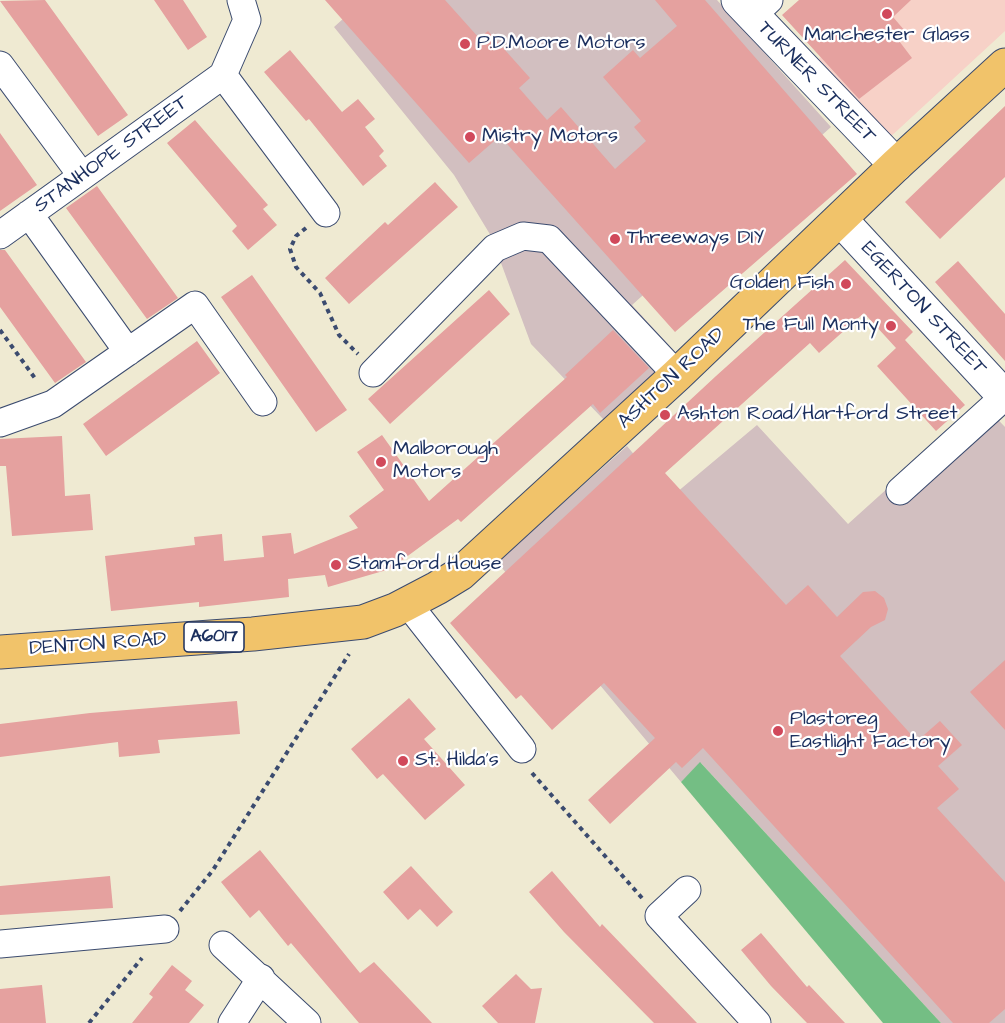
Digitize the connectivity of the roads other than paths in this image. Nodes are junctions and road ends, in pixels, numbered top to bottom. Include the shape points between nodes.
1 (241, 0) edge
2 (753, 5) edge
3 (0, 64) edge
4 (1005, 65) edge
5 (223, 75) junction
6 (896, 165) junction
7 (82, 176) junction
8 (326, 213) road end
9 (29, 214) junction
10 (841, 220) junction
11 (0, 235) edge
12 (128, 352) junction
13 (373, 373) road end
14 (677, 375) junction
15 (1005, 397) edge
16 (264, 402) dead end
17 (0, 423) edge
18 (900, 491) dead end
19 (408, 603) junction
20 (0, 652) edge
21 (522, 749) road end
22 (687, 890) dead end
23 (165, 929) road end
24 (0, 944) edge
25 (223, 945) dead end
26 (261, 978) junction
27 (232, 1023) edge
28 (307, 1023) edge
29 (757, 1023) edge

1 - 5 street via 247,20
2 - 6 street, TURNER STREET
3 - 7 street
4 - 6 highway, ASHTON ROAD / A6017
5 - 7 street, STANHOPE STREET
5 - 8 street
6 - 10 highway, ASHTON ROAD / A6017
7 - 9 street, STANHOPE STREET
9 - 11 street, STANHOPE STREET
9 - 12 street
10 - 14 highway, ASHTON ROAD / A6017
10 - 15 street, EGERTON STREET
12 - 16 street via 195,305
12 - 17 street via 53,404
13 - 14 street via 495,248 523,236 549,239
14 - 19 highway, ASHTON ROAD / A6017 via 460,574
15 - 18 street
19 - 20 highway, DENTON ROAD / A6017 via 363,621 253,634
19 - 21 street
22 - 29 street via 659,916
23 - 24 street
25 - 26 street
26 - 27 street
26 - 28 street

